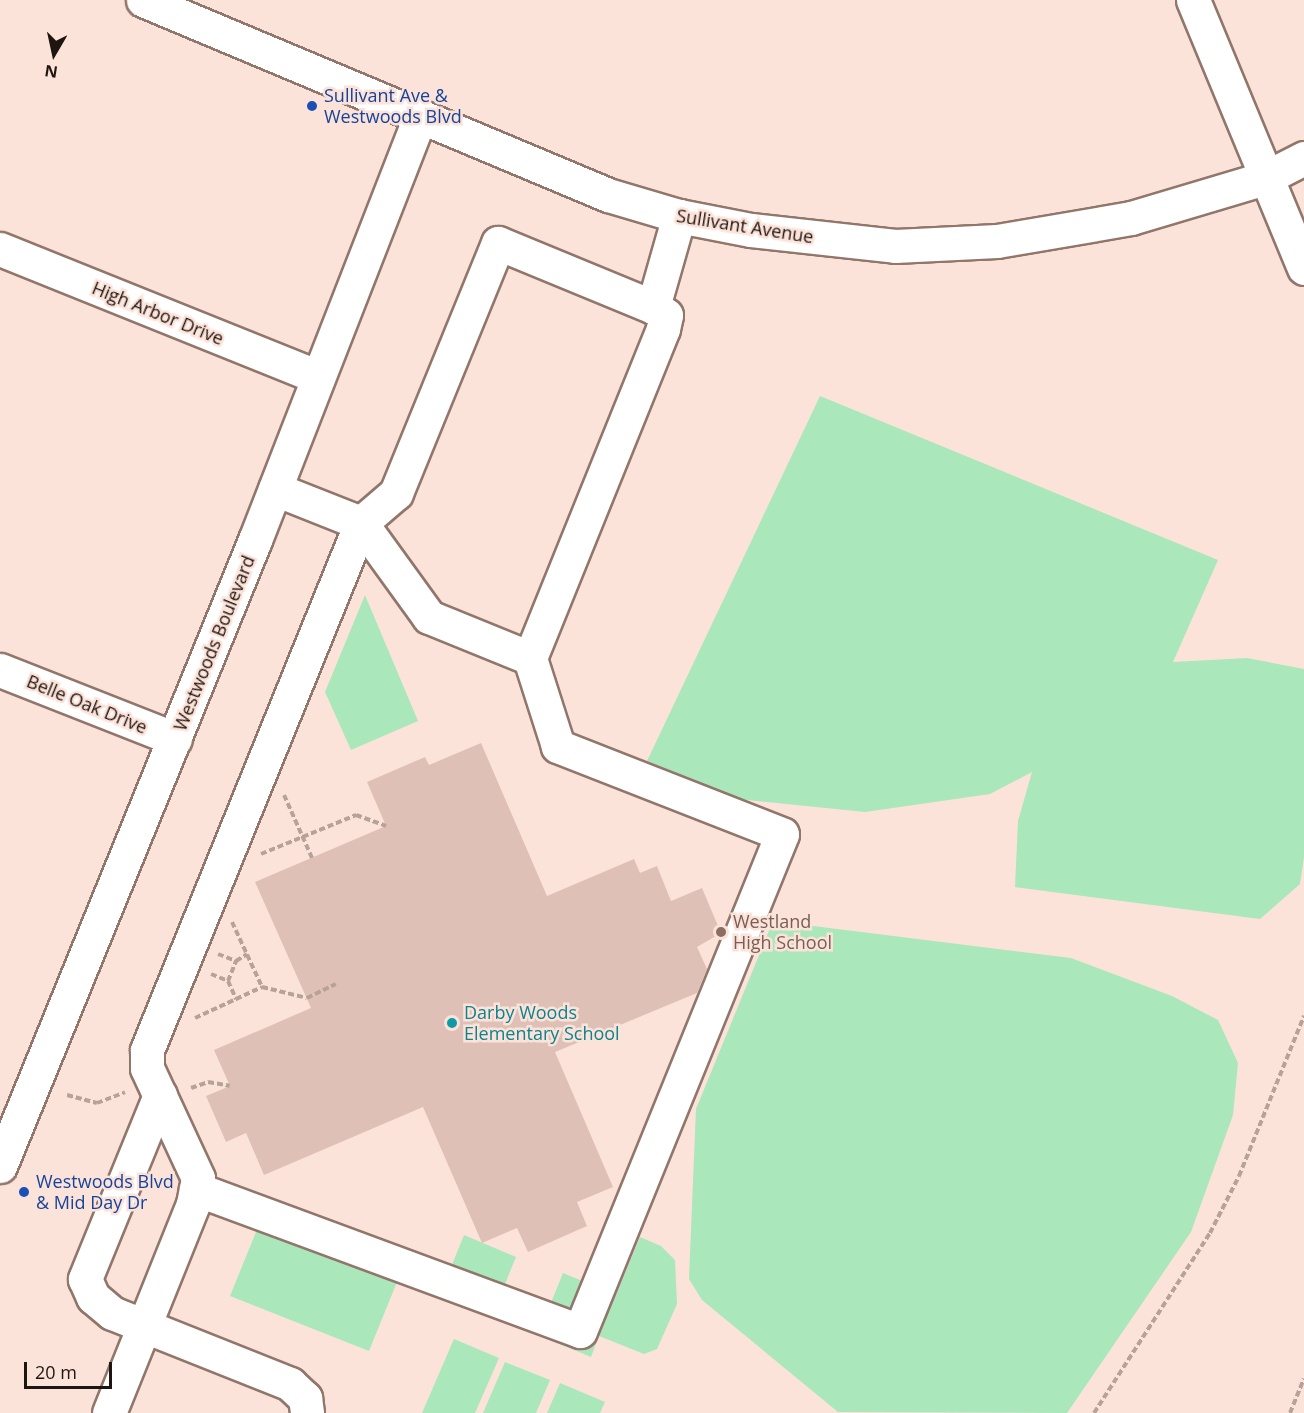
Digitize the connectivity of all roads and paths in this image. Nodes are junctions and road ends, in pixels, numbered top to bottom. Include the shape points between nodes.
1 (143, 0) edge
2 (1193, 0) edge
3 (420, 116) junction
4 (1304, 158) edge
5 (1265, 178) junction
6 (679, 216) junction
7 (0, 249) edge
8 (1304, 268) edge
9 (653, 307) junction
10 (316, 376) junction
11 (275, 489) junction
12 (361, 523) junction
13 (530, 658) junction
14 (0, 670) edge
15 (175, 739) junction
16 (283, 793) dead end
17 (386, 826) dead end
18 (303, 837) junction
19 (256, 856) dead end
20 (312, 858) dead end
21 (227, 910) dead end
22 (210, 951) dead end
23 (247, 954) junction
24 (236, 961) junction
25 (203, 971) dead end
26 (228, 981) junction
27 (336, 984) dead end
28 (262, 987) junction
29 (236, 999) junction
30 (1304, 1017) edge
31 (192, 1019) dead end
32 (230, 1086) dead end
33 (174, 1092) junction
34 (13, 1102) edge
35 (0, 1166) edge
36 (196, 1189) junction
37 (144, 1326) junction
38 (1304, 1378) edge
39 (116, 1411) edge
40 (307, 1413) edge
41 (1094, 1413) edge
42 (1290, 1413) edge

1 - 3 street, Sullivant Avenue
2 - 5 street
3 - 6 street, Sullivant Avenue via 608,195
3 - 10 street, Westwoods Boulevard
4 - 5 street, Sullivant Avenue
5 - 6 street, Sullivant Avenue via 1104,225 997,241 895,246 751,230
5 - 8 street
6 - 9 street
7 - 10 street, High Arbor Drive
9 - 12 street via 498,243 396,493
9 - 13 street via 666,315 663,329
10 - 11 street, Westwoods Boulevard
11 - 12 street
11 - 15 street, Westwoods Boulevard
12 - 13 street via 429,617
12 - 33 street via 147,1050 147,1068
13 - 36 street via 558,746 782,834 580,1331
14 - 15 street, Belle Oak Drive
15 - 34 street, Westwoods Boulevard
16 - 18 path
17 - 18 path via 356,814
18 - 19 path
18 - 20 path
21 - 23 path
22 - 24 path
23 - 24 path
23 - 28 path
24 - 26 path
25 - 26 path
26 - 29 path
27 - 28 path via 307,998
28 - 29 path
29 - 31 path
30 - 41 path via 1239,1176 1210,1233
32 - 33 path via 207,1082
33 - 36 street
33 - 37 street via 85,1279 93,1297 112,1313
34 - 35 street, Westwoods Boulevard
36 - 37 street
37 - 39 street
37 - 40 street via 290,1384 305,1398
38 - 42 path

